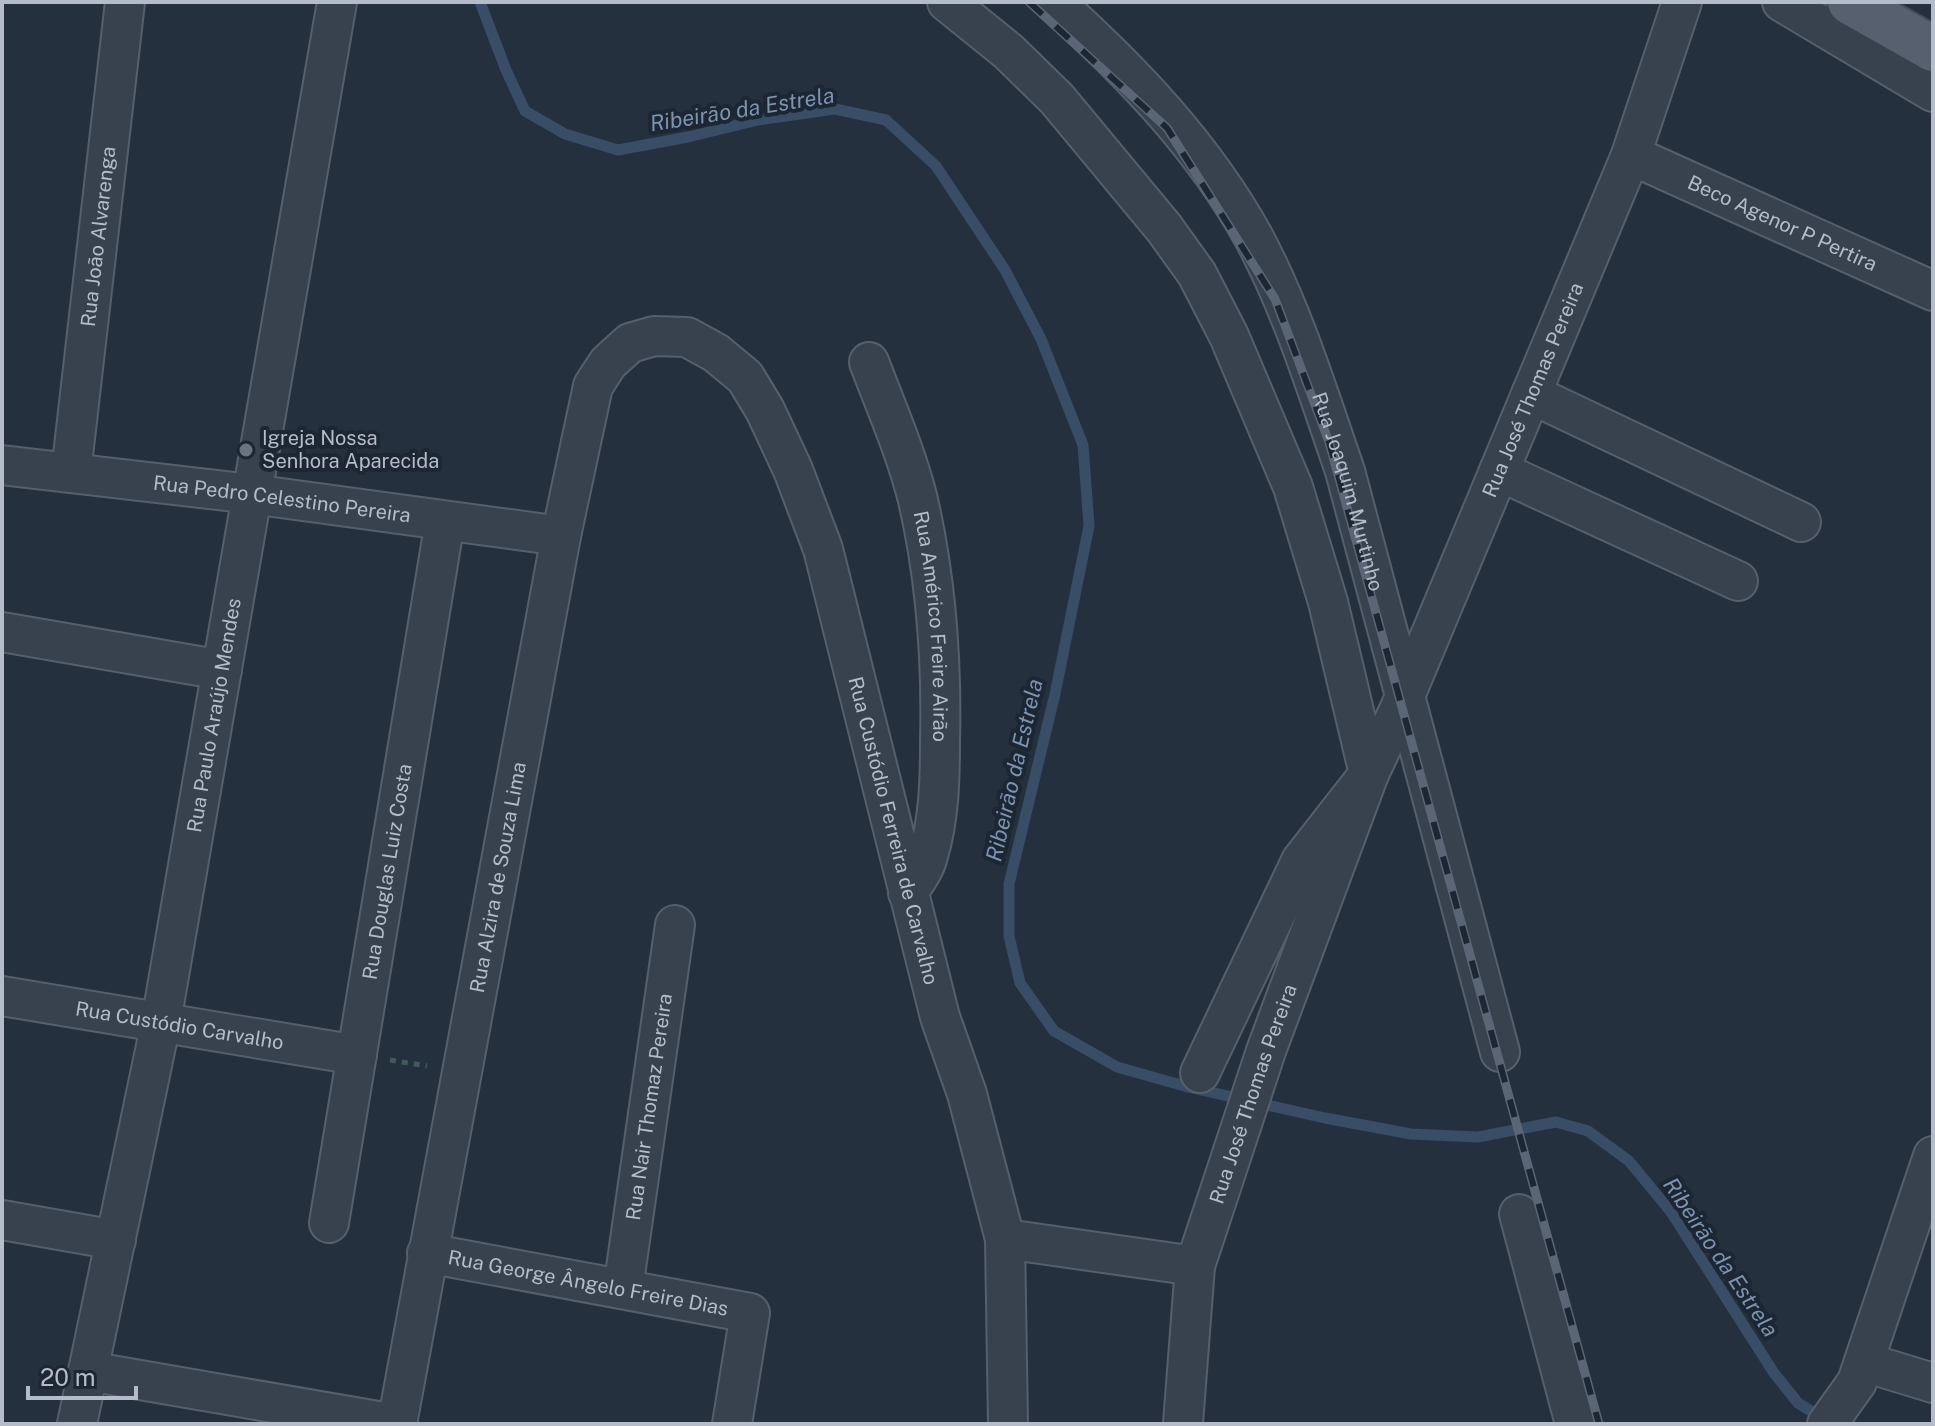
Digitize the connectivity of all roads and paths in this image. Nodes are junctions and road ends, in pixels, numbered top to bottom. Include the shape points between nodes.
1 (125, 2) edge
2 (337, 2) edge
3 (947, 2) edge
4 (1054, 2) edge
5 (1682, 2) edge
6 (1782, 2) edge
7 (1850, 2) edge
8 (1933, 49) edge
9 (1933, 92) edge
10 (1631, 155) junction
11 (1933, 291) edge
12 (630, 343) joint
13 (869, 362) dead end
14 (1531, 394) junction
15 (2, 465) edge
16 (1499, 471) junction
17 (71, 473) junction
18 (252, 494) junction
19 (445, 521) junction
20 (1801, 522) dead end
21 (561, 536) junction
22 (1738, 581) dead end
23 (2, 632) edge
24 (222, 670) junction
25 (1405, 696) junction
26 (1369, 774) junction
27 (908, 893) junction
28 (675, 925) dead end
29 (2, 996) edge
30 (161, 1022) junction
31 (1500, 1052) dead end
32 (357, 1055) junction
33 (462, 1072) junction
34 (1200, 1073) dead end
35 (1933, 1156) edge
36 (1519, 1214) dead end
37 (2, 1220) edge
38 (329, 1223) dead end
39 (1005, 1239) junction
40 (116, 1240) junction
41 (427, 1253) junction
42 (1195, 1266) junction
43 (623, 1289) junction
44 (88, 1371) junction
45 (1860, 1372) junction
46 (1933, 1383) edge
47 (77, 1424) edge
48 (396, 1424) edge
49 (732, 1424) edge
50 (1008, 1424) edge
51 (1183, 1424) edge
52 (1575, 1424) edge
53 (1827, 1424) edge

1 - 17 street, Rua João Alvarenga
2 - 18 street, Rua Paulo Araújo Mendes
3 - 26 street via 1057,99 1197,274 1293,487 1328,602
4 - 25 street, Rua Joaquim Murtinho via 1158,103 1253,237 1277,287 1345,471
5 - 10 street, Rua José Thomas Pereira
6 - 9 street
7 - 8 main road
10 - 11 street, Beco Agenor P Pertira
10 - 14 street, Rua José Thomas Pereira
12 - 21 street, Rua Alzira de Souza Lima via 593,386
12 - 27 street, Rua Custódio Ferreira de Carvalho via 654,336 687,337 745,377 765,410 823,549
13 - 27 street, Rua Américo Freire Airão via 917,498 939,640 936,826 927,860
14 - 16 street, Rua José Thomas Pereira
14 - 20 street
15 - 17 street, Rua Pedro Celestino Pereira
16 - 22 street
16 - 25 street, Rua José Thomas Pereira
17 - 18 street, Rua Pedro Celestino Pereira
18 - 19 street, Rua Pedro Celestino Pereira
18 - 24 street, Rua Paulo Araújo Mendes
19 - 21 street, Rua Pedro Celestino Pereira
19 - 32 street, Rua Douglas Luiz Costa
21 - 33 street, Rua Alzira de Souza Lima
23 - 24 street
24 - 30 street, Rua Paulo Araújo Mendes
25 - 26 street, Rua José Thomas Pereira
25 - 31 street, Rua Joaquim Murtinho
26 - 34 street, Rua José Thomas Pereira via 1301,861
26 - 42 street, Rua José Thomas Pereira via 1266,1051
27 - 39 street, Rua Custódio Ferreira de Carvalho
28 - 43 street, Rua Nair Thomaz Pereira
29 - 30 street, Rua Custódio Carvalho
30 - 32 street, Rua Custódio Carvalho
30 - 40 street, Rua Paulo Araújo Mendes
32 - 33 path
32 - 38 street, Rua Douglas Luiz Costa
33 - 41 street, Rua Alzira de Souza Lima
35 - 45 street
36 - 52 street
37 - 40 street
39 - 42 street
39 - 50 street, Rua Custódio Ferreira de Carvalho
40 - 44 street, Rua Paulo Araújo Mendes
41 - 43 street, Rua George Ângelo Freire Dias
41 - 48 street, Rua Alzira de Souza Lima
42 - 51 street, Rua José Thomas Pereira
43 - 49 street, Rua George Ângelo Freire Dias via 750,1313
44 - 47 street, Rua Paulo Araújo Mendes
44 - 48 street
45 - 46 street
45 - 53 street

